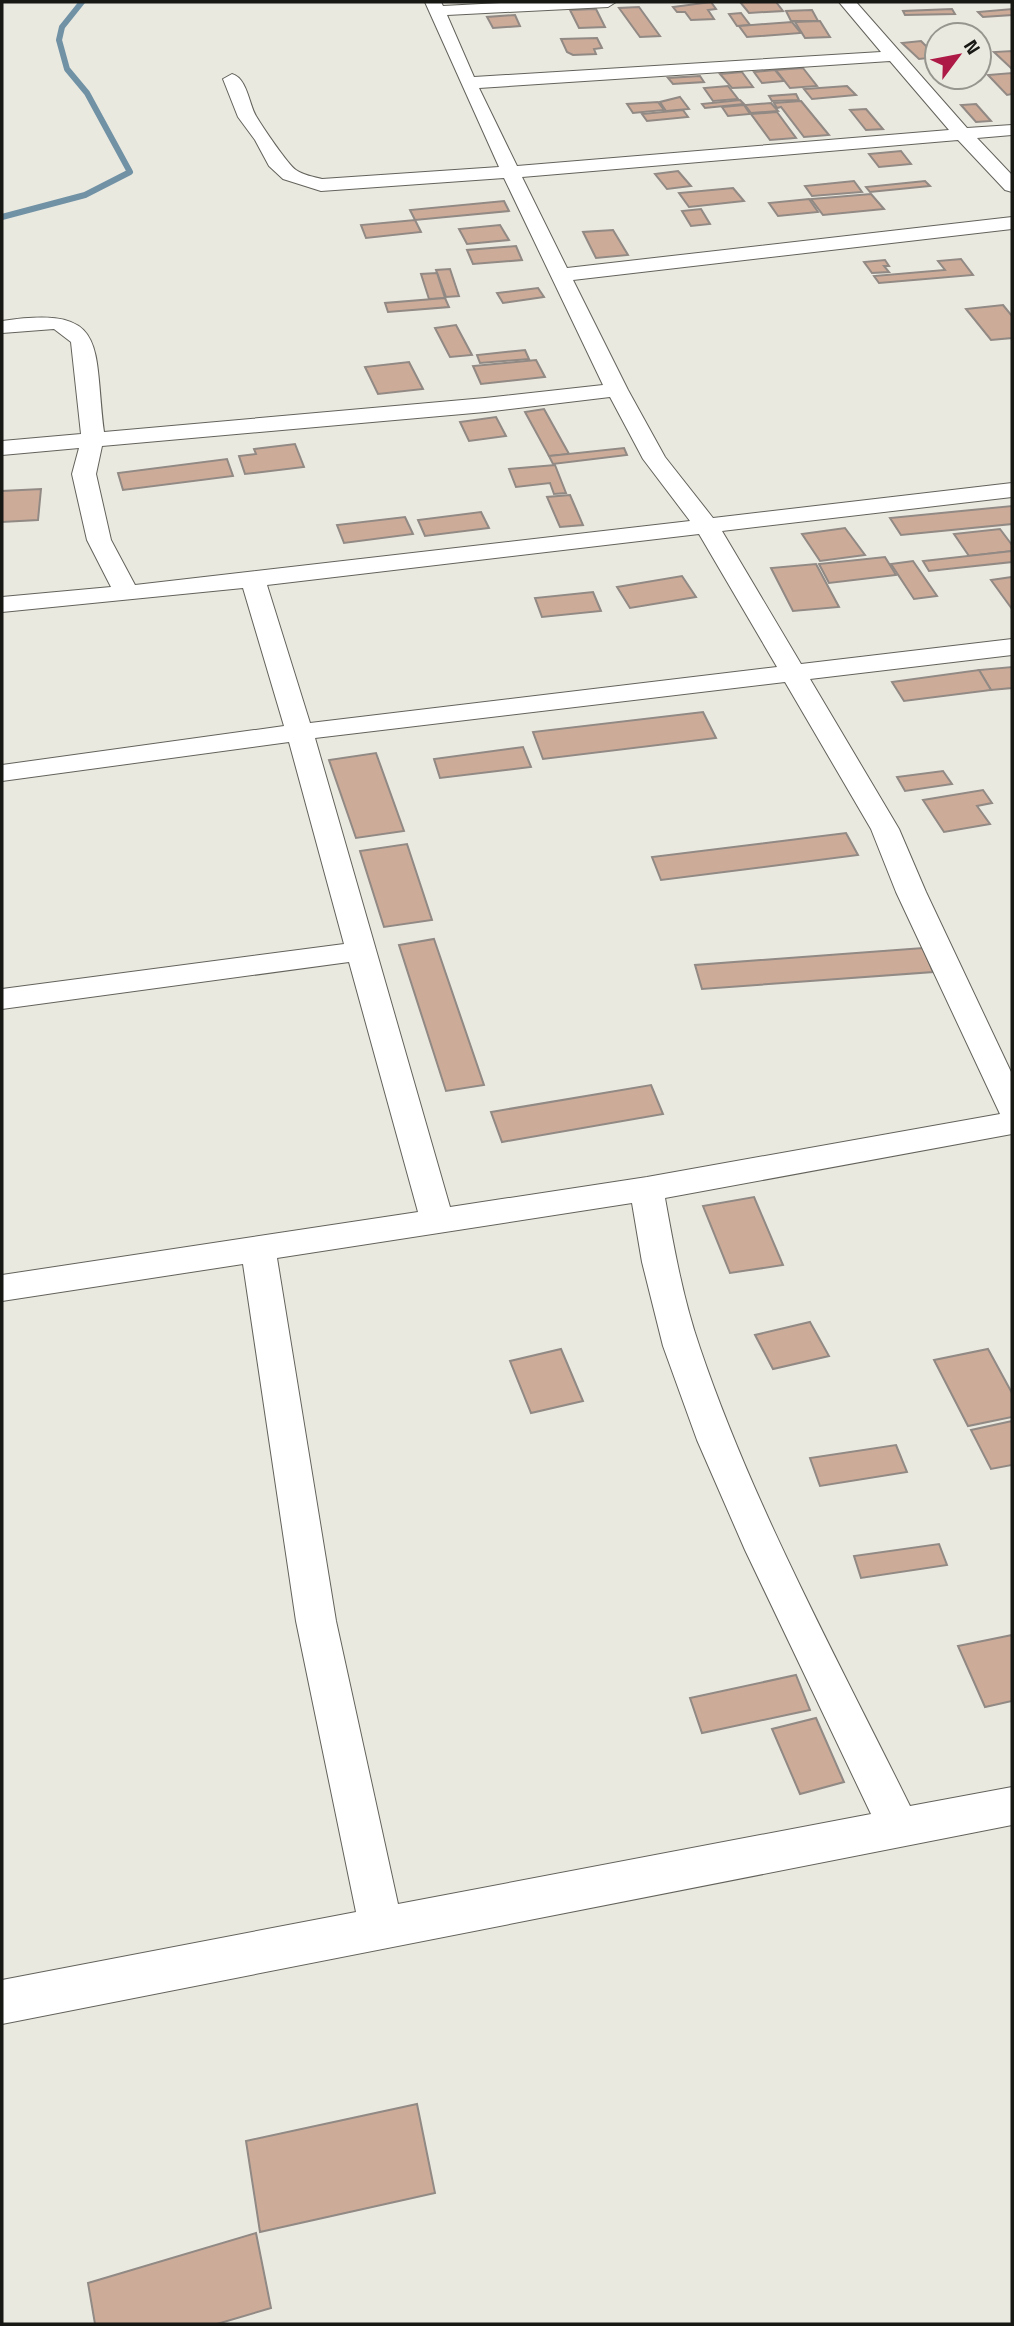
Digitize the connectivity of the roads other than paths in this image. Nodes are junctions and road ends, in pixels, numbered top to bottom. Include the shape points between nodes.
1 (608, 2) edge
2 (847, 2) edge
3 (435, 7) edge
4 (894, 56) junction
5 (232, 79) dead end
6 (468, 83) junction
7 (1012, 131) edge
8 (963, 135) junction
9 (513, 172) junction
10 (1012, 186) edge
11 (1012, 223) edge
12 (560, 275) junction
13 (2, 327) edge
14 (617, 390) junction
15 (93, 438) junction
16 (2, 448) edge
17 (1012, 490) edge
18 (707, 527) junction
19 (253, 580) junction
20 (126, 591) junction
21 (2, 605) edge
22 (1012, 647) edge
23 (795, 674) junction
24 (301, 732) junction
25 (2, 774) edge
26 (361, 951) junction
27 (2, 999) edge
28 (1012, 1107) edge
29 (1012, 1124) edge
30 (647, 1189) junction
31 (437, 1220) junction
32 (258, 1248) junction
33 (2, 1288) edge
34 (1012, 1805) edge
35 (899, 1828) junction
36 (381, 1928) junction
37 (2, 2002) edge

1 - 3 street
2 - 4 street
3 - 6 street
4 - 6 street
4 - 8 street
5 - 9 street via 247,117 276,162 308,183 351,185
6 - 9 street
7 - 8 street
8 - 9 street
8 - 10 street
9 - 12 street
11 - 12 street
12 - 14 street
13 - 15 street via 55,321 75,330 82,341
14 - 15 street
14 - 18 street via 654,459
15 - 16 street
15 - 20 street via 85,474 93,515 99,540
17 - 18 street
18 - 19 street
18 - 23 street
19 - 20 street
19 - 24 street
20 - 21 street
22 - 23 street
23 - 24 street
23 - 28 street via 885,829
24 - 25 street
24 - 26 street
26 - 27 street
26 - 31 street
29 - 30 street
30 - 31 street
30 - 35 street via 659,1262 681,1346 716,1440 764,1550
31 - 32 street
32 - 33 street
32 - 36 street via 316,1622
34 - 35 street
35 - 36 street
36 - 37 street

